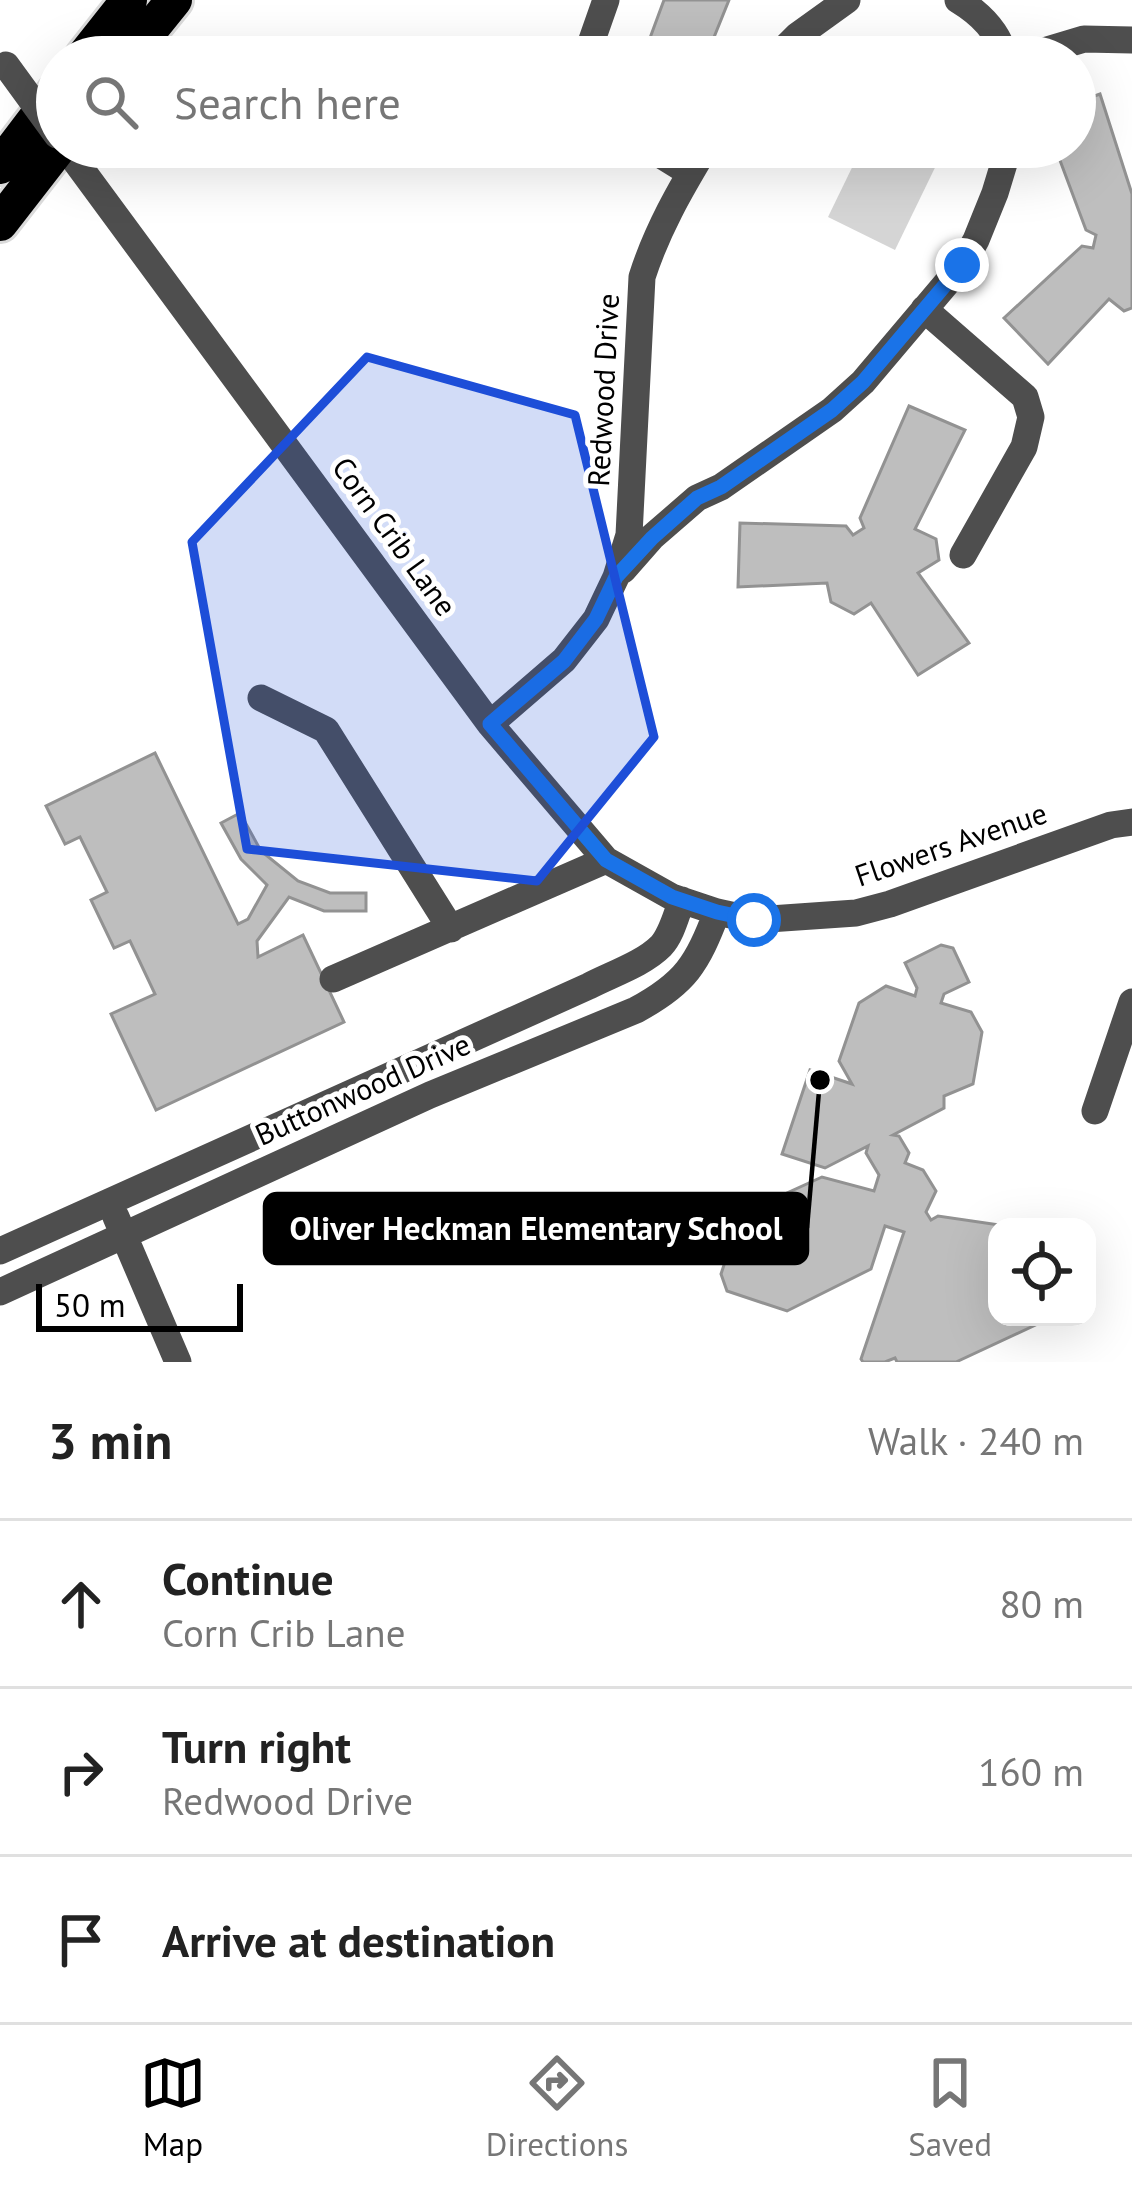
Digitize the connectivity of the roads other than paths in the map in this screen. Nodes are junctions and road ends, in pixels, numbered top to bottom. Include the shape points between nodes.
1 (129, 0) edge
2 (174, 0) edge
3 (606, 0) edge
4 (847, 0) edge
5 (958, 0) edge
6 (101, 36) edge
7 (145, 36) edge
8 (593, 36) edge
9 (797, 36) edge
10 (996, 36) edge
11 (1096, 39) edge
12 (1132, 40) edge
13 (3, 61) edge
14 (36, 107) edge
15 (36, 119) edge
16 (0, 166) edge
17 (45, 168) edge
18 (79, 168) edge
19 (683, 168) edge
20 (693, 168) edge
21 (1003, 168) edge
22 (690, 172) junction
23 (0, 224) edge
24 (924, 310) junction
25 (963, 555) dead end
26 (616, 577) junction
27 (260, 698) dead end
28 (490, 724) junction
29 (1132, 823) edge
30 (606, 860) junction
31 (682, 900) junction
32 (717, 912) junction
33 (451, 929) junction
34 (334, 979) dead end
35 (1132, 1002) edge
36 (1095, 1112) dead end
37 (110, 1202) junction
38 (124, 1234) junction
39 (0, 1251) edge
40 (0, 1292) edge
41 (178, 1362) edge

1 - 6 highway
2 - 7 highway
3 - 8 street
4 - 9 street
5 - 10 street
11 - 12 street
13 - 14 street, bridge
15 - 16 highway
17 - 23 highway
18 - 28 street, Corn Crib Lane
19 - 22 street
20 - 22 street, Redwood Drive
21 - 24 street, Redwood Drive via 976,240
22 - 26 street, Redwood Drive via 642,278 629,535
24 - 25 street via 1025,398 1030,417 1024,447
24 - 26 street, Redwood Drive via 832,410 697,498
26 - 28 street, Redwood Drive via 564,661
27 - 33 street via 326,730
28 - 30 street, Corn Crib Lane
29 - 32 street, Flowers Avenue via 856,913 754,920
30 - 31 street, Corn Crib Lane
30 - 33 street
31 - 32 street, Corn Crib Lane
31 - 37 street, Buttonwood Drive via 662,945 646,957
32 - 38 street, Buttonwood Drive via 668,993
33 - 34 street
35 - 36 street
37 - 38 street
37 - 39 street, Buttonwood Drive
38 - 40 street, Buttonwood Drive
38 - 41 street

